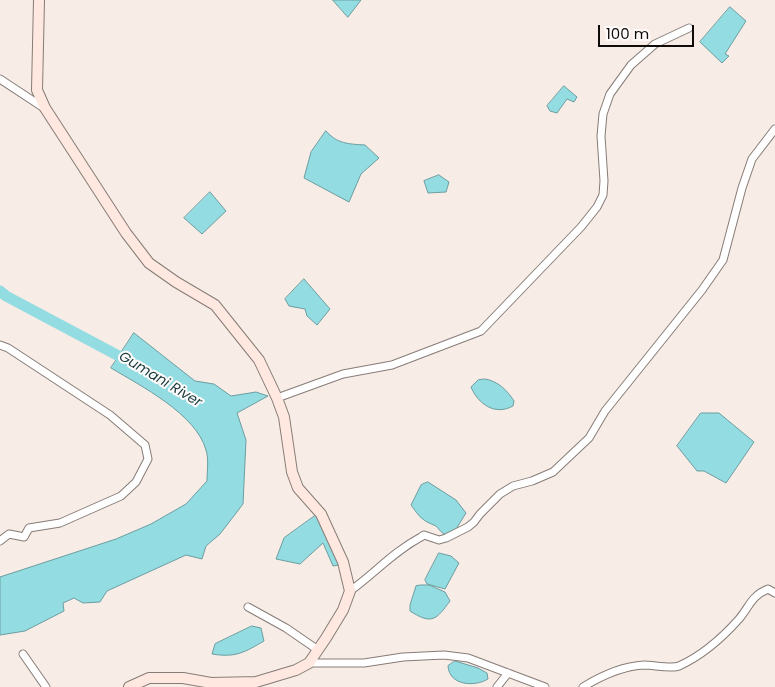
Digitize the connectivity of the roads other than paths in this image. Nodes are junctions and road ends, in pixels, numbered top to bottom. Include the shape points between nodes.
1 (39, 0) edge
2 (689, 28) dead end
3 (0, 79) edge
4 (44, 108) junction
5 (775, 129) edge
6 (0, 345) edge
7 (277, 398) junction
8 (0, 541) edge
9 (350, 590) junction
10 (775, 593) edge
11 (248, 607) dead end
12 (318, 650) junction
13 (23, 654) dead end
14 (309, 663) junction
15 (508, 673) junction
16 (46, 687) edge
17 (129, 687) edge
18 (497, 687) edge
19 (546, 687) edge
20 (583, 687) edge

1 - 4 street via 37,90
2 - 7 street via 655,44 631,65 610,94 603,114 604,181 603,195 597,207 481,331 392,365 343,374
3 - 4 street
4 - 7 street via 143,255 176,282 215,305 259,360
5 - 9 street via 752,159 723,260 605,412 589,438 553,472 500,494 468,527 439,540 424,535 385,560
6 - 8 street via 110,415 145,445 148,459 136,482 121,496 60,523 28,528 24,537 9,534
7 - 9 street via 298,488 321,514 343,562
9 - 12 street via 343,610
10 - 20 street via 768,589 758,593 722,637 677,667 642,665 604,675
11 - 12 street
12 - 14 street
13 - 16 street
14 - 15 street via 364,663 444,655 468,658
14 - 17 street via 256,682 211,683 183,678 149,678
15 - 18 street
15 - 19 street

